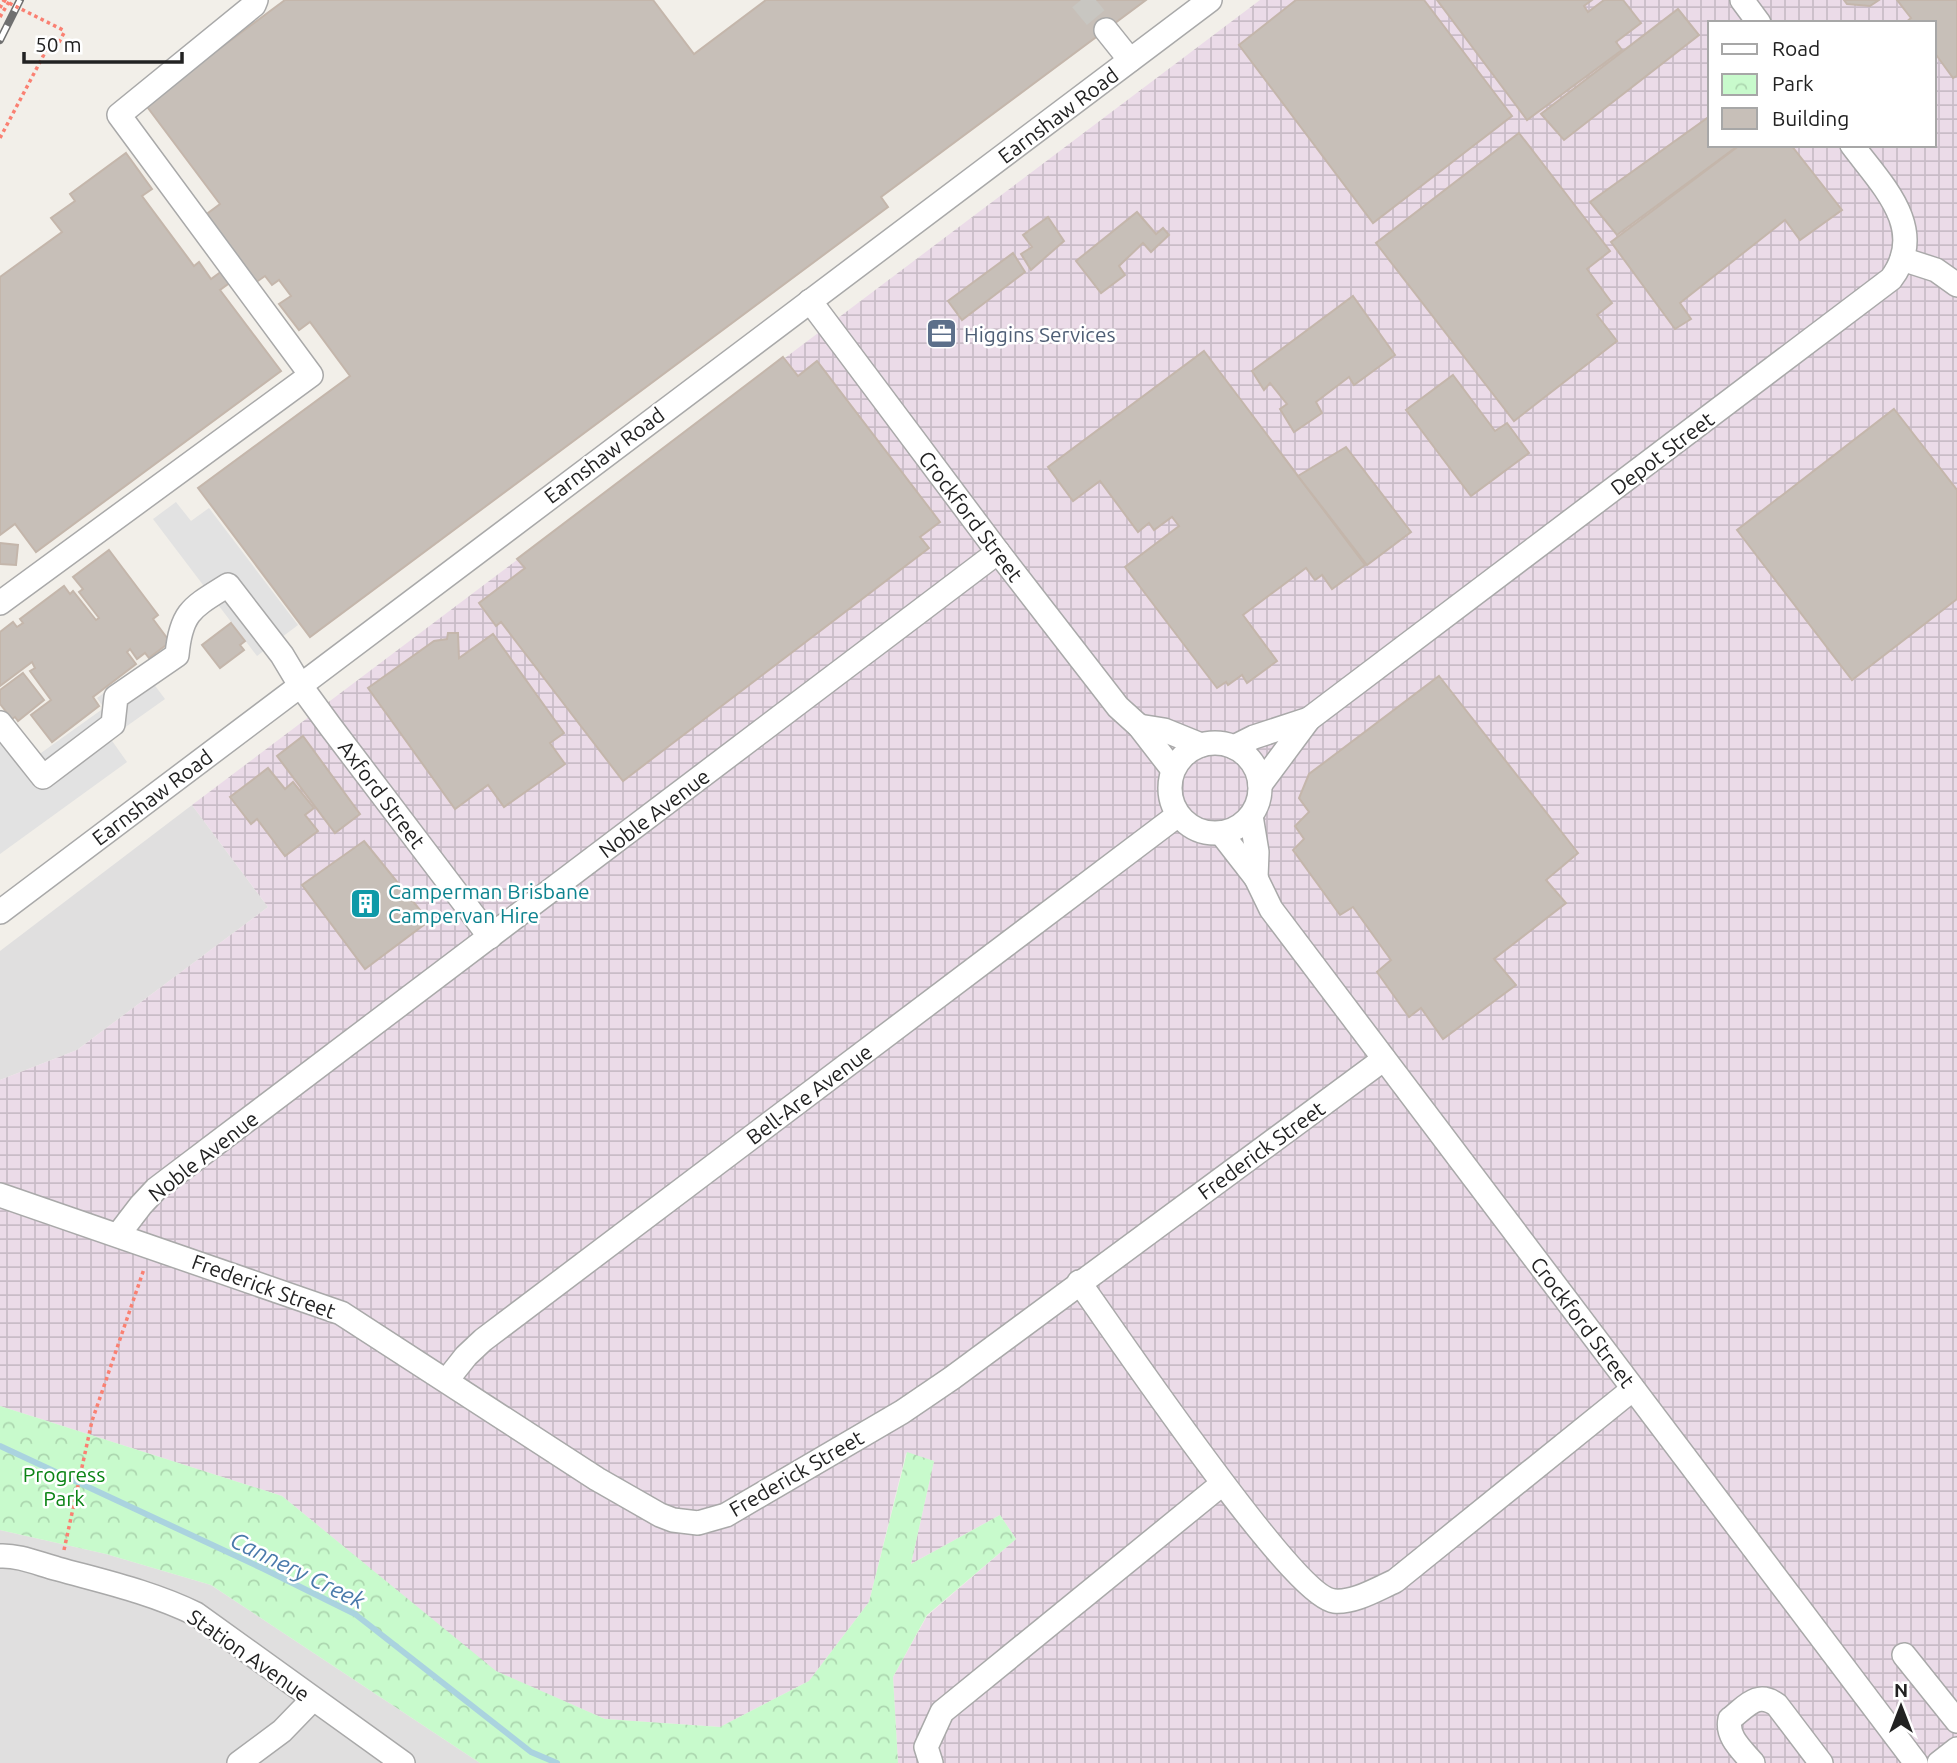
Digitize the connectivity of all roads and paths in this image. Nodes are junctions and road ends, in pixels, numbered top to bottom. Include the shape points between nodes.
1 (4, 0) edge
2 (10, 0) edge
3 (256, 0) edge
4 (1210, 0) edge
5 (1742, 0) edge
6 (0, 8) edge
7 (0, 18) edge
8 (1758, 21) edge
9 (1106, 30) tunnel mouth
10 (1130, 60) junction
11 (0, 138) edge
12 (1854, 147) edge
13 (1902, 259) junction
14 (1957, 285) edge
15 (810, 301) junction
16 (998, 552) junction
17 (0, 603) edge
18 (300, 685) junction
19 (1310, 719) junction
20 (0, 723) edge
21 (1139, 726) junction
22 (1201, 745) junction
23 (1234, 747) junction
24 (1173, 770) junction
25 (1261, 785) junction
26 (1178, 816) junction
27 (1251, 817) junction
28 (1221, 833) junction
29 (1256, 878) junction
30 (4, 900) edge
31 (491, 937) junction
32 (1384, 1059) junction
33 (0, 1195) edge
34 (118, 1235) junction
35 (151, 1247) junction
36 (1079, 1282) junction
37 (447, 1380) junction
38 (1633, 1389) junction
39 (1222, 1484) junction
40 (68, 1535) dead end
41 (0, 1556) edge
42 (1904, 1655) dead end
43 (313, 1699) junction
44 (1957, 1721) edge
45 (1957, 1749) edge
46 (239, 1763) edge
47 (403, 1763) edge
48 (931, 1763) edge
49 (1753, 1763) edge
50 (1821, 1763) edge
51 (1916, 1763) edge
52 (1939, 1763) edge

1 - 6 path
1 - 11 path, bridge via 65,31 57,46 50,43
2 - 7 path
3 - 17 street via 119,115 312,375
4 - 10 street, Earnshaw Road
5 - 8 street
9 - 10 street
10 - 15 street, Earnshaw Road
12 - 13 street via 1901,215
13 - 14 street via 1936,270
13 - 19 street, Depot Street via 1880,289
15 - 16 street, Crockford Street
15 - 18 street, Earnshaw Road
16 - 21 street, Crockford Street via 1118,707
16 - 31 street, Noble Avenue
18 - 20 street, Axford Street via 228,585 191,608 179,631 177,655 116,697 113,724 43,777
18 - 30 street, Earnshaw Road
18 - 31 street, Axford Street
19 - 23 street, Depot Street
19 - 25 street, Depot Street
21 - 22 street via 1164,730
21 - 24 street, Crockford Street
22 - 23 street
22 - 24 street via 1180,759
23 - 25 street via 1252,762
24 - 26 street via 1169,793
25 - 27 street
26 - 28 street via 1198,830
26 - 37 street, Bell-Are Avenue via 483,1340
27 - 28 street
27 - 29 street, Crockford Street
28 - 29 street, Crockford Street
29 - 32 street, Crockford Street via 1271,909
31 - 34 street, Noble Avenue via 156,1189
32 - 36 street, Frederick Street
32 - 38 street, Crockford Street
33 - 34 street, Frederick Street
34 - 35 street, Frederick Street
35 - 37 street, Frederick Street via 341,1313
35 - 40 path via 92,1421
36 - 37 street, Frederick Street via 902,1412 711,1521 686,1522 660,1515
36 - 39 street
38 - 39 street via 1395,1581 1356,1598 1333,1602 1311,1589
38 - 51 street, Crockford Street
39 - 48 street via 942,1712 926,1746
41 - 43 street, Station Avenue via 166,1600 196,1614
42 - 44 street
43 - 46 street via 282,1731
43 - 47 street, Station Avenue
45 - 52 street
49 - 50 street via 1728,1727 1730,1719 1759,1697 1777,1705

